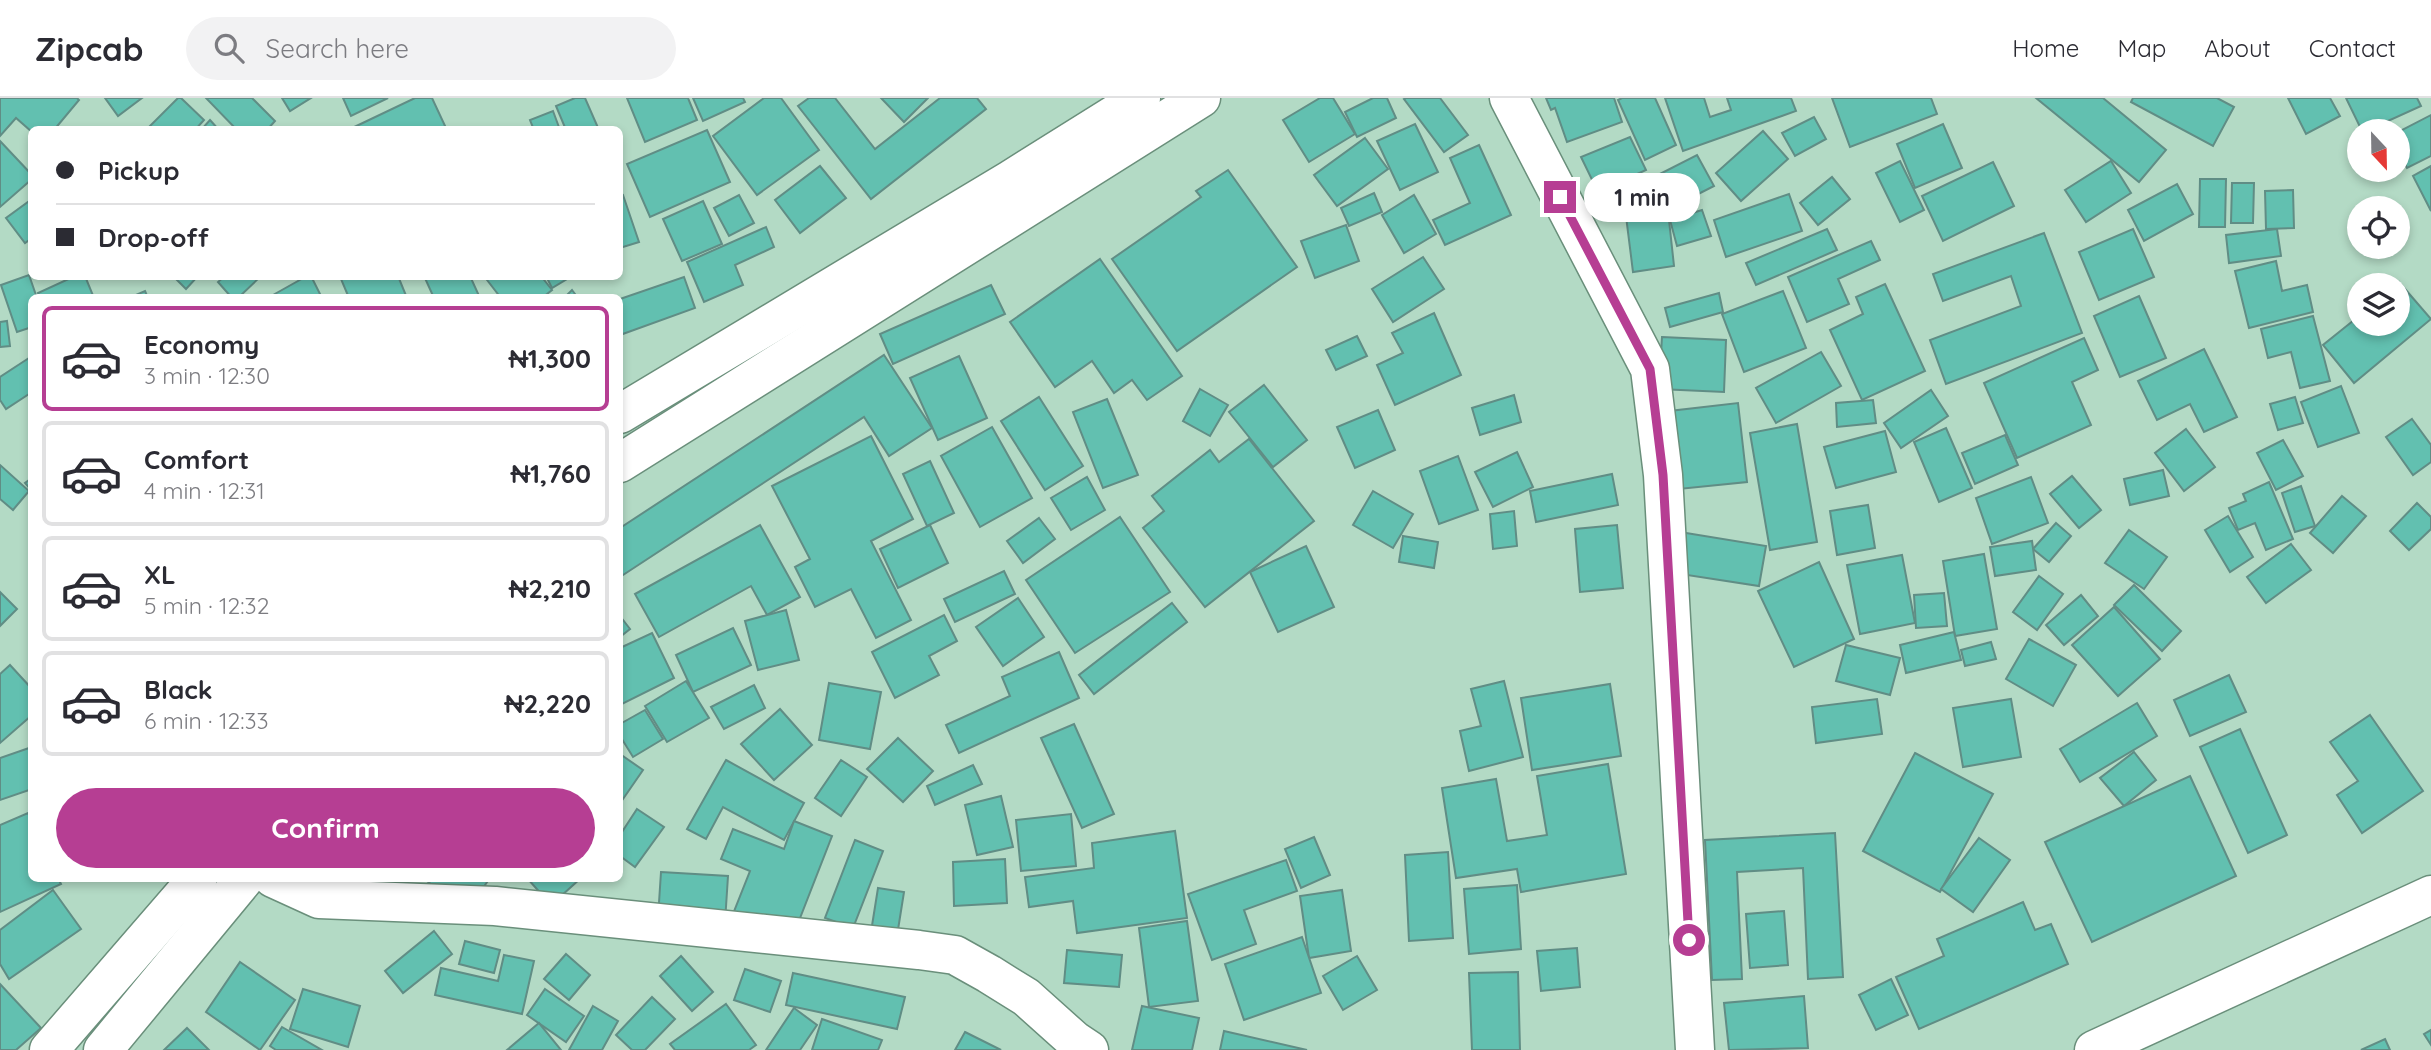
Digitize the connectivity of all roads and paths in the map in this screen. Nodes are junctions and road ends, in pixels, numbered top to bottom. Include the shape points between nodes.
1 (1141, 98) edge
2 (1201, 98) edge
3 (1509, 98) edge
4 (623, 412) edge
5 (623, 461) edge
6 (195, 882) edge
7 (242, 882) edge
8 (282, 882) edge
9 (2431, 895) edge
10 (48, 1050) edge
11 (103, 1050) edge
12 (1089, 1050) edge
13 (1695, 1050) edge
14 (2094, 1050) edge

1 - 4 street
2 - 5 street
3 - 13 street via 1650,369 1663,475
6 - 10 street
7 - 11 street
8 - 12 street via 319,899 495,906 954,956 1026,997
9 - 14 street

